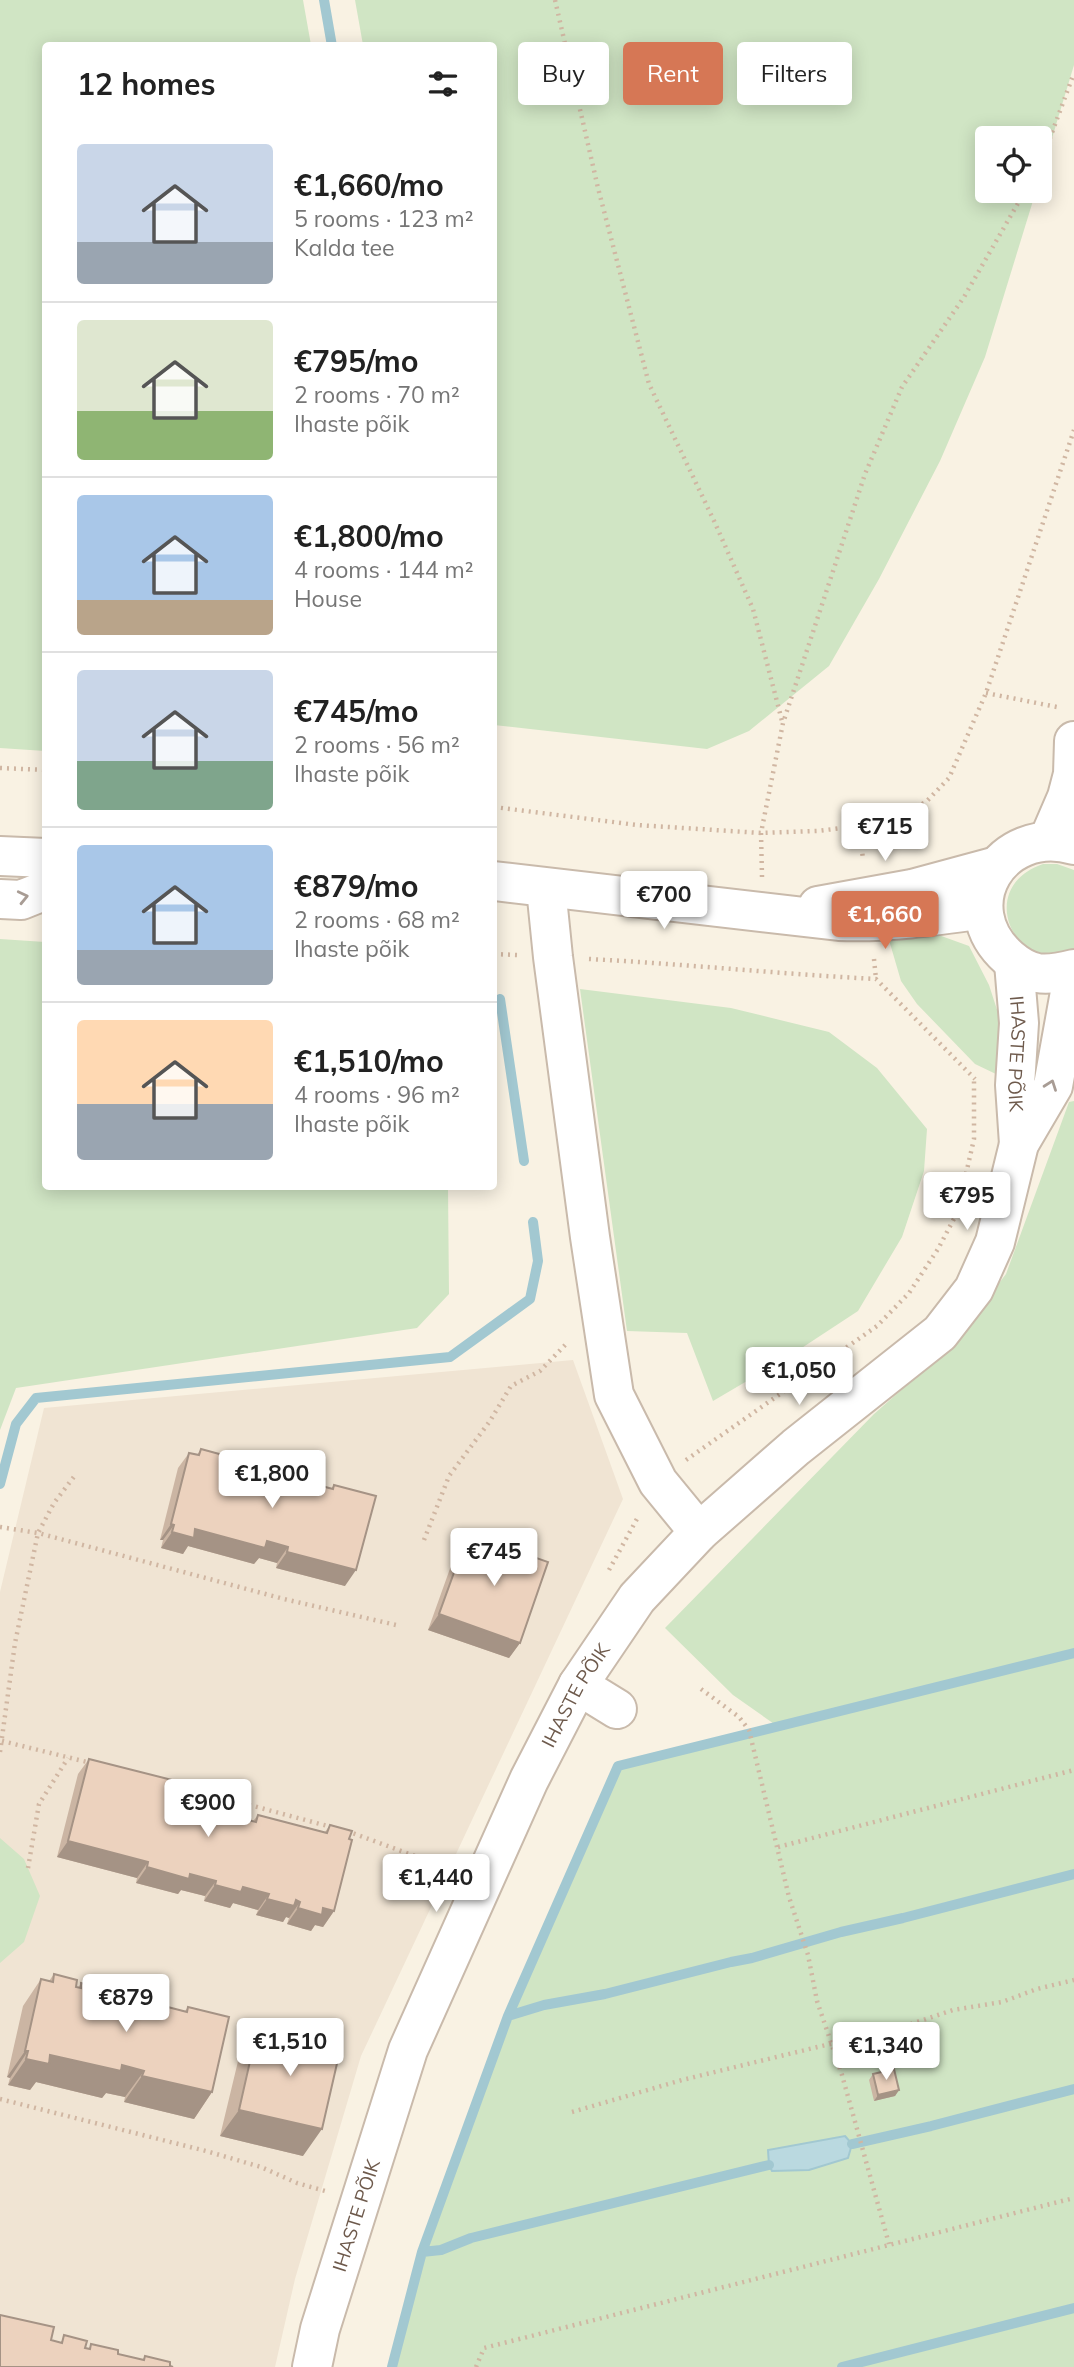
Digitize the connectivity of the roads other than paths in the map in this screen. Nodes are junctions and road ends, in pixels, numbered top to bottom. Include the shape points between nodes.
1 (1068, 724) edge
2 (1061, 843) edge
3 (0, 856) edge
4 (42, 858) edge
5 (997, 866) junction
6 (497, 881) edge
7 (546, 888) junction
8 (42, 892) edge
9 (0, 899) edge
10 (983, 909) junction
11 (775, 913) junction
12 (1014, 963) junction
13 (1074, 969) edge
14 (1019, 1144) junction
15 (699, 1532) junction
16 (578, 1685) junction
17 (617, 1709) dead end
18 (312, 2367) edge

1 - 2 street via 1073,774
2 - 5 street via 1034,842
3 - 4 street
5 - 10 street via 986,887
5 - 11 street via 912,889
6 - 7 street
7 - 11 street
7 - 15 street via 614,1395 658,1482
9 -> 8 street via 20,900
10 - 11 street via 869,922
10 - 12 street via 988,931
12 - 13 street via 1035,972
12 - 14 street, IHASTE PÕIK
14 -> 13 street, IHASTE PÕIK via 1053,1086
14 - 15 street, IHASTE PÕIK via 995,1242 974,1289 940,1333 796,1447
15 - 16 street, IHASTE PÕIK via 637,1598
16 - 17 street
16 - 18 street, IHASTE PÕIK via 529,1780 408,2050

